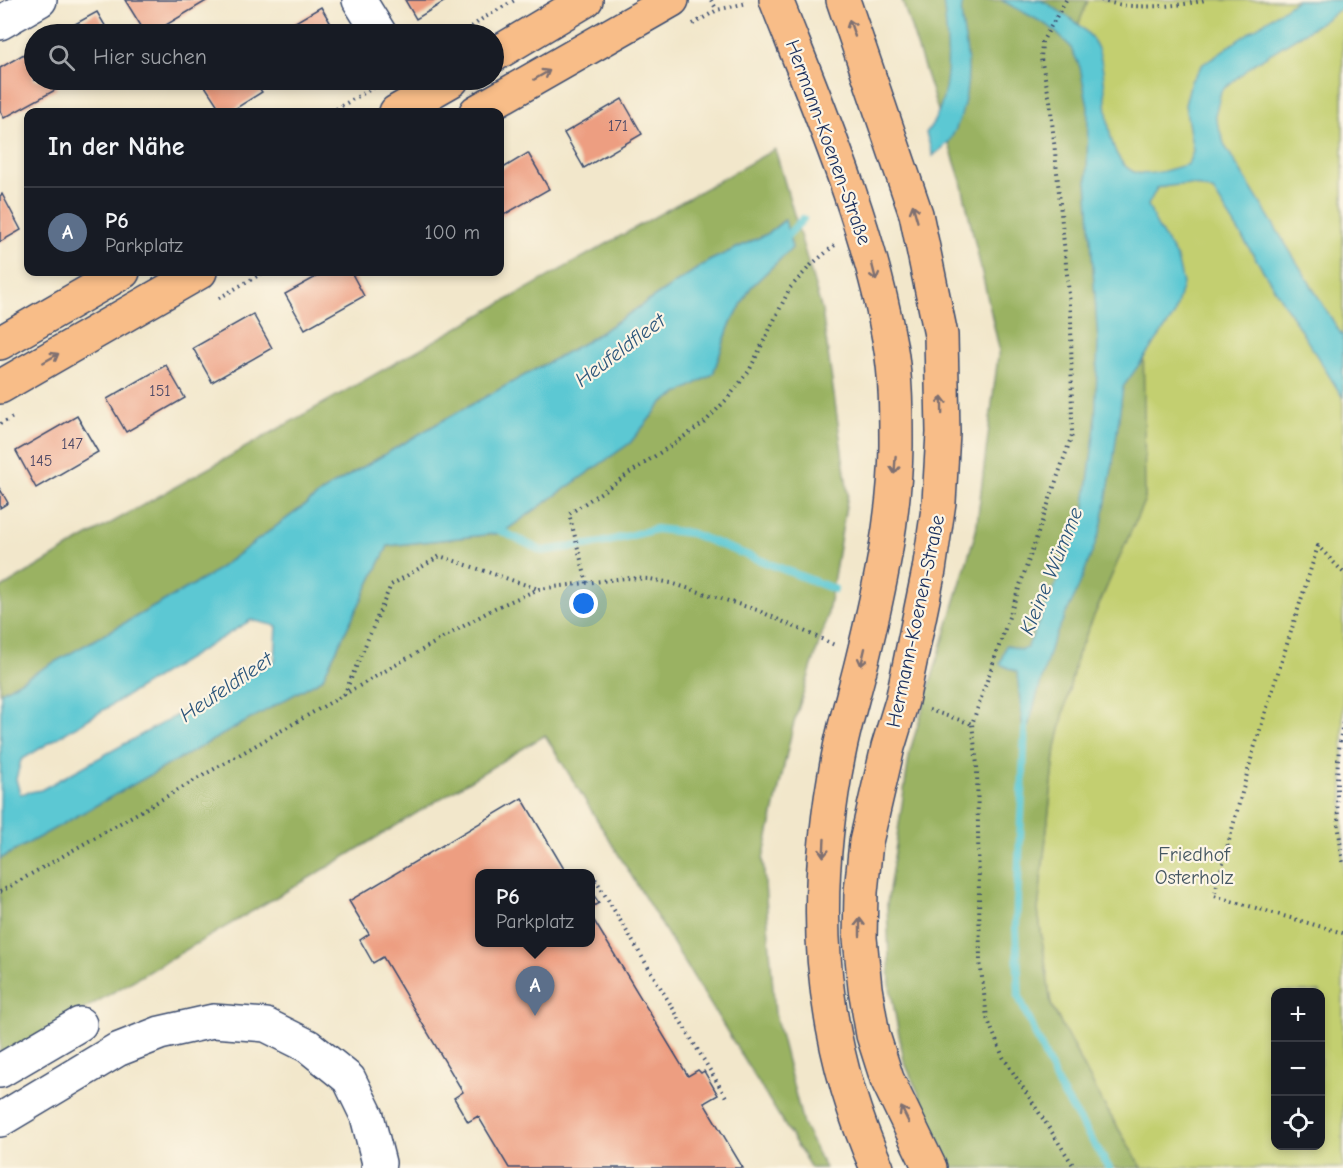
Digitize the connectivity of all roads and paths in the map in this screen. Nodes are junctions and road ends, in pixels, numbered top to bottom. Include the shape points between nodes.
1 (40, 0) edge
2 (359, 0) edge
3 (515, 0) edge
4 (586, 0) edge
5 (672, 0) edge
6 (711, 0) edge
7 (843, 0) edge
8 (1101, 0) edge
9 (1205, 0) edge
10 (762, 1) edge
11 (1066, 1) edge
12 (0, 23) edge
13 (374, 24) edge
14 (475, 24) edge
15 (504, 49) edge
16 (370, 90) edge
17 (434, 90) edge
18 (338, 108) edge
19 (403, 108) edge
20 (483, 108) edge
21 (860, 224) junction
22 (116, 276) edge
23 (193, 276) edge
24 (0, 343) edge
25 (0, 387) edge
26 (1343, 572) edge
27 (587, 583) junction
28 (539, 589) junction
29 (863, 658) junction
30 (344, 696) junction
31 (902, 701) junction
32 (1343, 723) edge
33 (972, 724) junction
34 (1343, 863) edge
35 (595, 881) edge
36 (0, 892) edge
37 (1343, 933) edge
38 (80, 1024) dead end
39 (0, 1071) edge
40 (726, 1097) dead end
41 (0, 1120) edge
42 (378, 1168) edge
43 (878, 1168) edge
44 (930, 1168) edge
45 (1075, 1168) edge

1 - 12 street
2 - 13 street
3 - 14 path
4 - 15 main road
20 -> 5 main road
6 - 10 path via 717,10
31 -> 7 main road, Hermann-Koenen-Straße via 939,502 943,433 941,335 916,214
8 - 9 path via 1144,6
10 - 21 main road, Hermann-Koenen-Straße via 840,166
11 - 33 path via 1042,42 1041,59 1052,112 1071,315 1072,435
16 - 18 path
17 - 19 main road
21 - 27 path via 790,288 749,371 704,423 569,514
21 -> 29 main road, Hermann-Koenen-Straße via 890,345 896,407 892,502
22 - 24 main road
25 -> 23 main road
26 - 37 path via 1318,546 1253,752 1214,896
27 - 28 path
27 - 29 path via 625,578 671,583 758,610
28 - 30 path via 495,608
28 - 30 path via 440,556 391,585
29 -> 43 main road, Hermann-Koenen-Straße via 840,748 825,839 822,902 831,1021 843,1075
30 - 36 path
31 - 33 path
44 -> 31 main road, Hermann-Koenen-Straße via 887,1079 873,1035 860,938 866,842
32 - 34 path via 1337,754 1337,827
33 - 45 path via 977,765 980,961 987,1018 1003,1057
35 - 40 path
38 - 39 street
41 - 42 street via 117,1050 160,1033 213,1021 266,1025 308,1046 349,1079 367,1116

